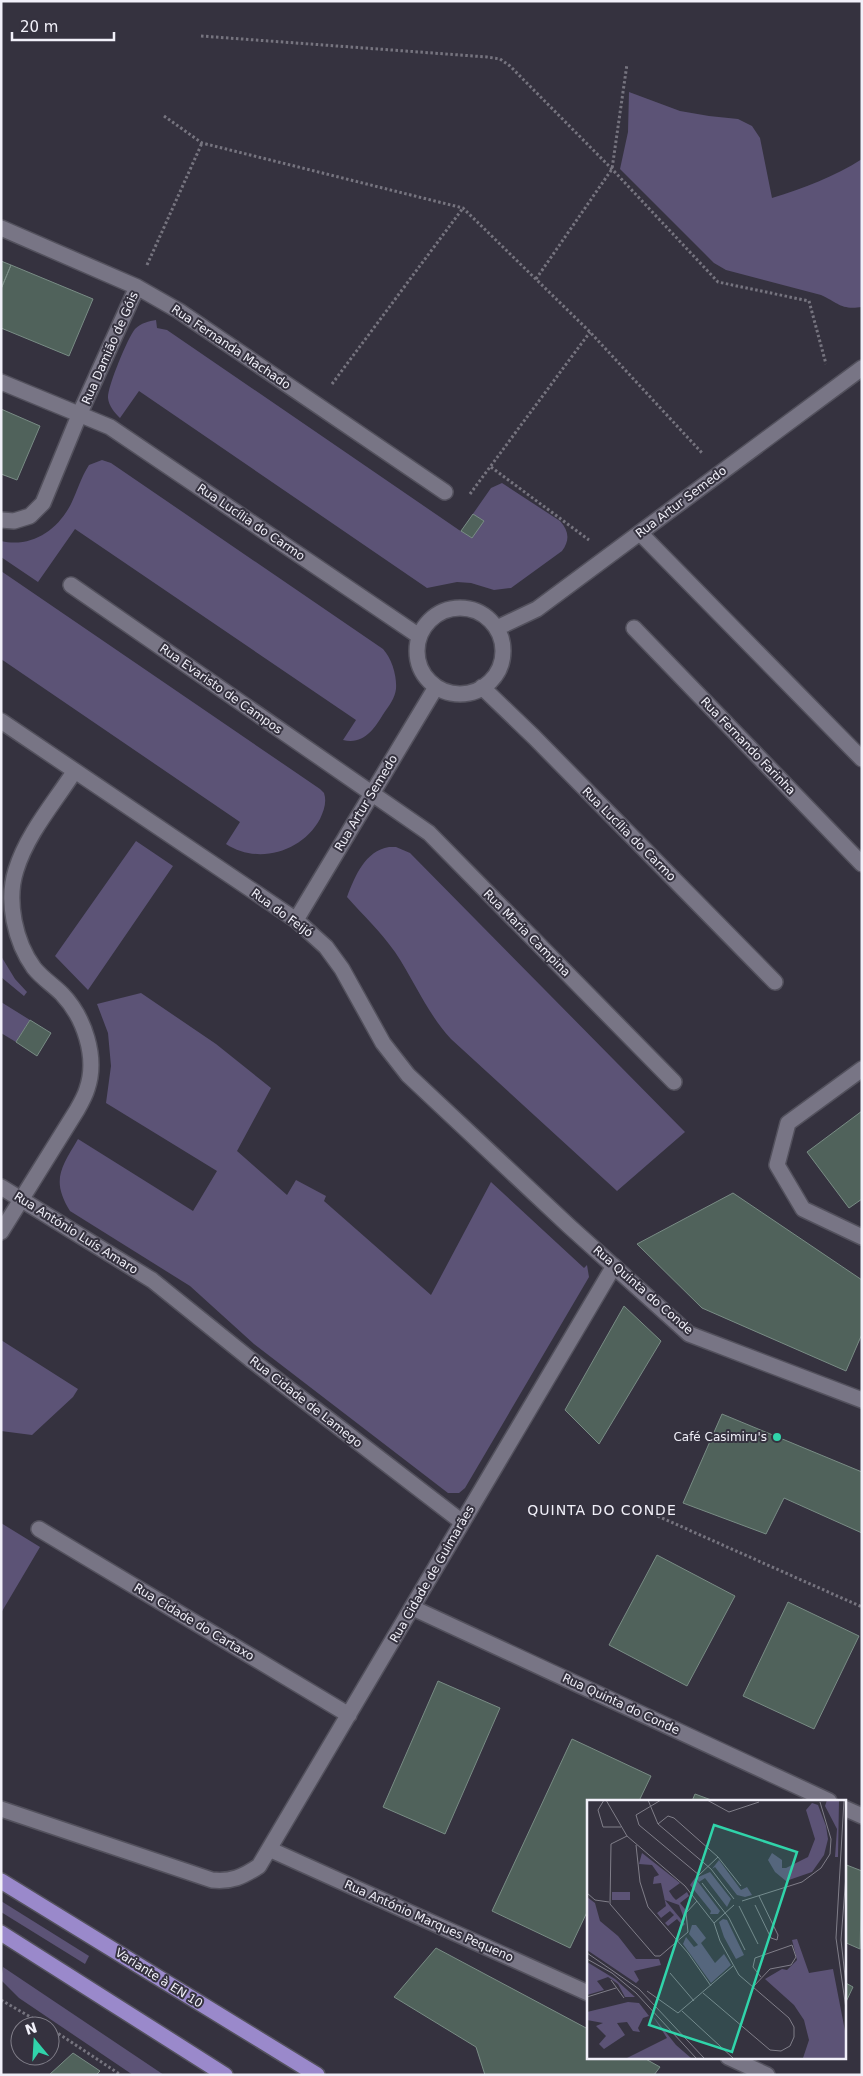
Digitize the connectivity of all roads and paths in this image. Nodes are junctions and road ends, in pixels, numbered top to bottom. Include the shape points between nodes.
1 (201, 36) dead end
2 (627, 64) dead end
3 (164, 116) dead end
4 (202, 143) junction
5 (612, 169) junction
6 (463, 208) junction
7 (1, 228) edge
8 (536, 279) junction
9 (137, 287) junction
10 (590, 332) junction
11 (862, 368) edge
12 (1, 382) edge
13 (833, 389) junction
14 (317, 405) junction
15 (80, 413) junction
16 (491, 467) junction
17 (720, 472) junction
18 (445, 492) joint
19 (1, 520) edge
20 (640, 532) junction
21 (610, 555) junction
22 (71, 585) dead end
23 (497, 628) junction
24 (634, 628) dead end
25 (419, 636) junction
26 (436, 687) junction
27 (482, 688) junction
28 (1, 721) edge
29 (862, 760) edge
30 (74, 772) junction
31 (372, 793) junction
32 (862, 864) edge
33 (296, 920) junction
34 (775, 982) dead end
35 (862, 1069) edge
36 (674, 1082) dead end
37 (1, 1187) edge
38 (22, 1200) junction
39 (569, 1226) joint
40 (1, 1232) edge
41 (862, 1237) edge
42 (614, 1266) junction
43 (152, 1280) joint
44 (861, 1398) edge
45 (653, 1514) dead end
46 (462, 1522) junction
47 (38, 1529) dead end
48 (862, 1606) edge
49 (413, 1608) junction
50 (349, 1715) junction
51 (827, 1800) edge
52 (846, 1809) edge
53 (1, 1810) edge
54 (862, 1816) edge
55 (269, 1849) junction
56 (1, 1881) edge
57 (1, 1933) edge
58 (587, 1994) edge
59 (1, 2000) edge
60 (29, 2016) edge
61 (60, 2035) edge
62 (730, 2058) edge
63 (121, 2075) edge
64 (225, 2075) edge
65 (317, 2075) edge
66 (767, 2075) edge

1 - 5 path via 500,59
2 - 5 path
3 - 4 path
4 - 6 path
4 - 9 path
5 - 8 path
5 - 13 path via 718,282 809,302
6 - 8 path
6 - 14 path
7 - 9 street, Rua Fernanda Machado
8 - 10 path
9 - 14 street, Rua Fernanda Machado via 179,311
9 - 15 street, Rua Damião de Góis
10 - 16 path
10 - 17 path
11 - 13 street, Rua Artur Semedo
12 - 15 street, Rua Damião de Góis
13 - 17 street, Rua Artur Semedo
14 - 18 street, Rua Fernanda Machado
15 - 19 street via 42,503 30,516 14,521
15 - 25 street, Rua Lucília do Carmo via 110,427
16 - 18 path via 469,495 459,498
16 - 21 path
17 - 20 street, Rua Artur Semedo
20 - 21 street, Rua Artur Semedo
20 - 29 street
21 - 23 street, Rua Artur Semedo via 537,609
22 - 31 street, Rua Evaristo de Campos
23 - 25 street via 475,610 455,608 437,614
23 - 27 street via 503,647 500,665 490,682
24 - 32 street, Rua Fernando Farinha
25 - 26 street via 419,664 422,673
26 - 27 street via 454,694
26 - 31 street, Rua Artur Semedo
27 - 34 street, Rua Lucília do Carmo
28 - 30 street, Rua do Feijó
30 - 33 street, Rua do Feijó
30 - 38 street via 22,855 12,892 13,913 24,952 34,968 62,995 84,1028 91,1067 88,1088 77,1110
31 - 33 street, Rua Artur Semedo
31 - 36 street, Rua Maria Campina via 429,833
33 - 39 street, Rua do Feijó via 326,947 382,1043 408,1075
35 - 41 street via 788,1123 777,1165 803,1210
37 - 38 street, Rua António Luís Amaro
38 - 40 street
38 - 43 street, Rua António Luís Amaro
39 - 42 street, Rua Quinta do Conde
42 - 44 street, Rua Quinta do Conde via 689,1334
42 - 46 street, Rua Cidade de Guimarães
43 - 46 street, Rua Cidade de Lamego
45 - 48 path
46 - 49 street, Rua Cidade de Guimarães
47 - 50 street, Rua Cidade do Cartaxo
49 - 50 street, Rua Cidade de Guimarães
49 - 51 street, Rua Quinta do Conde
50 - 55 street, Rua Cidade de Guimarães
52 - 54 street
53 - 55 street, Rua Cidade de Guimarães via 212,1880 227,1882 243,1877 259,1866
55 - 58 street, Rua António Marques Pequeno
56 - 65 main road, Variante à EN 10
57 - 64 main road
59 - 60 path
61 - 63 path
62 - 66 street

